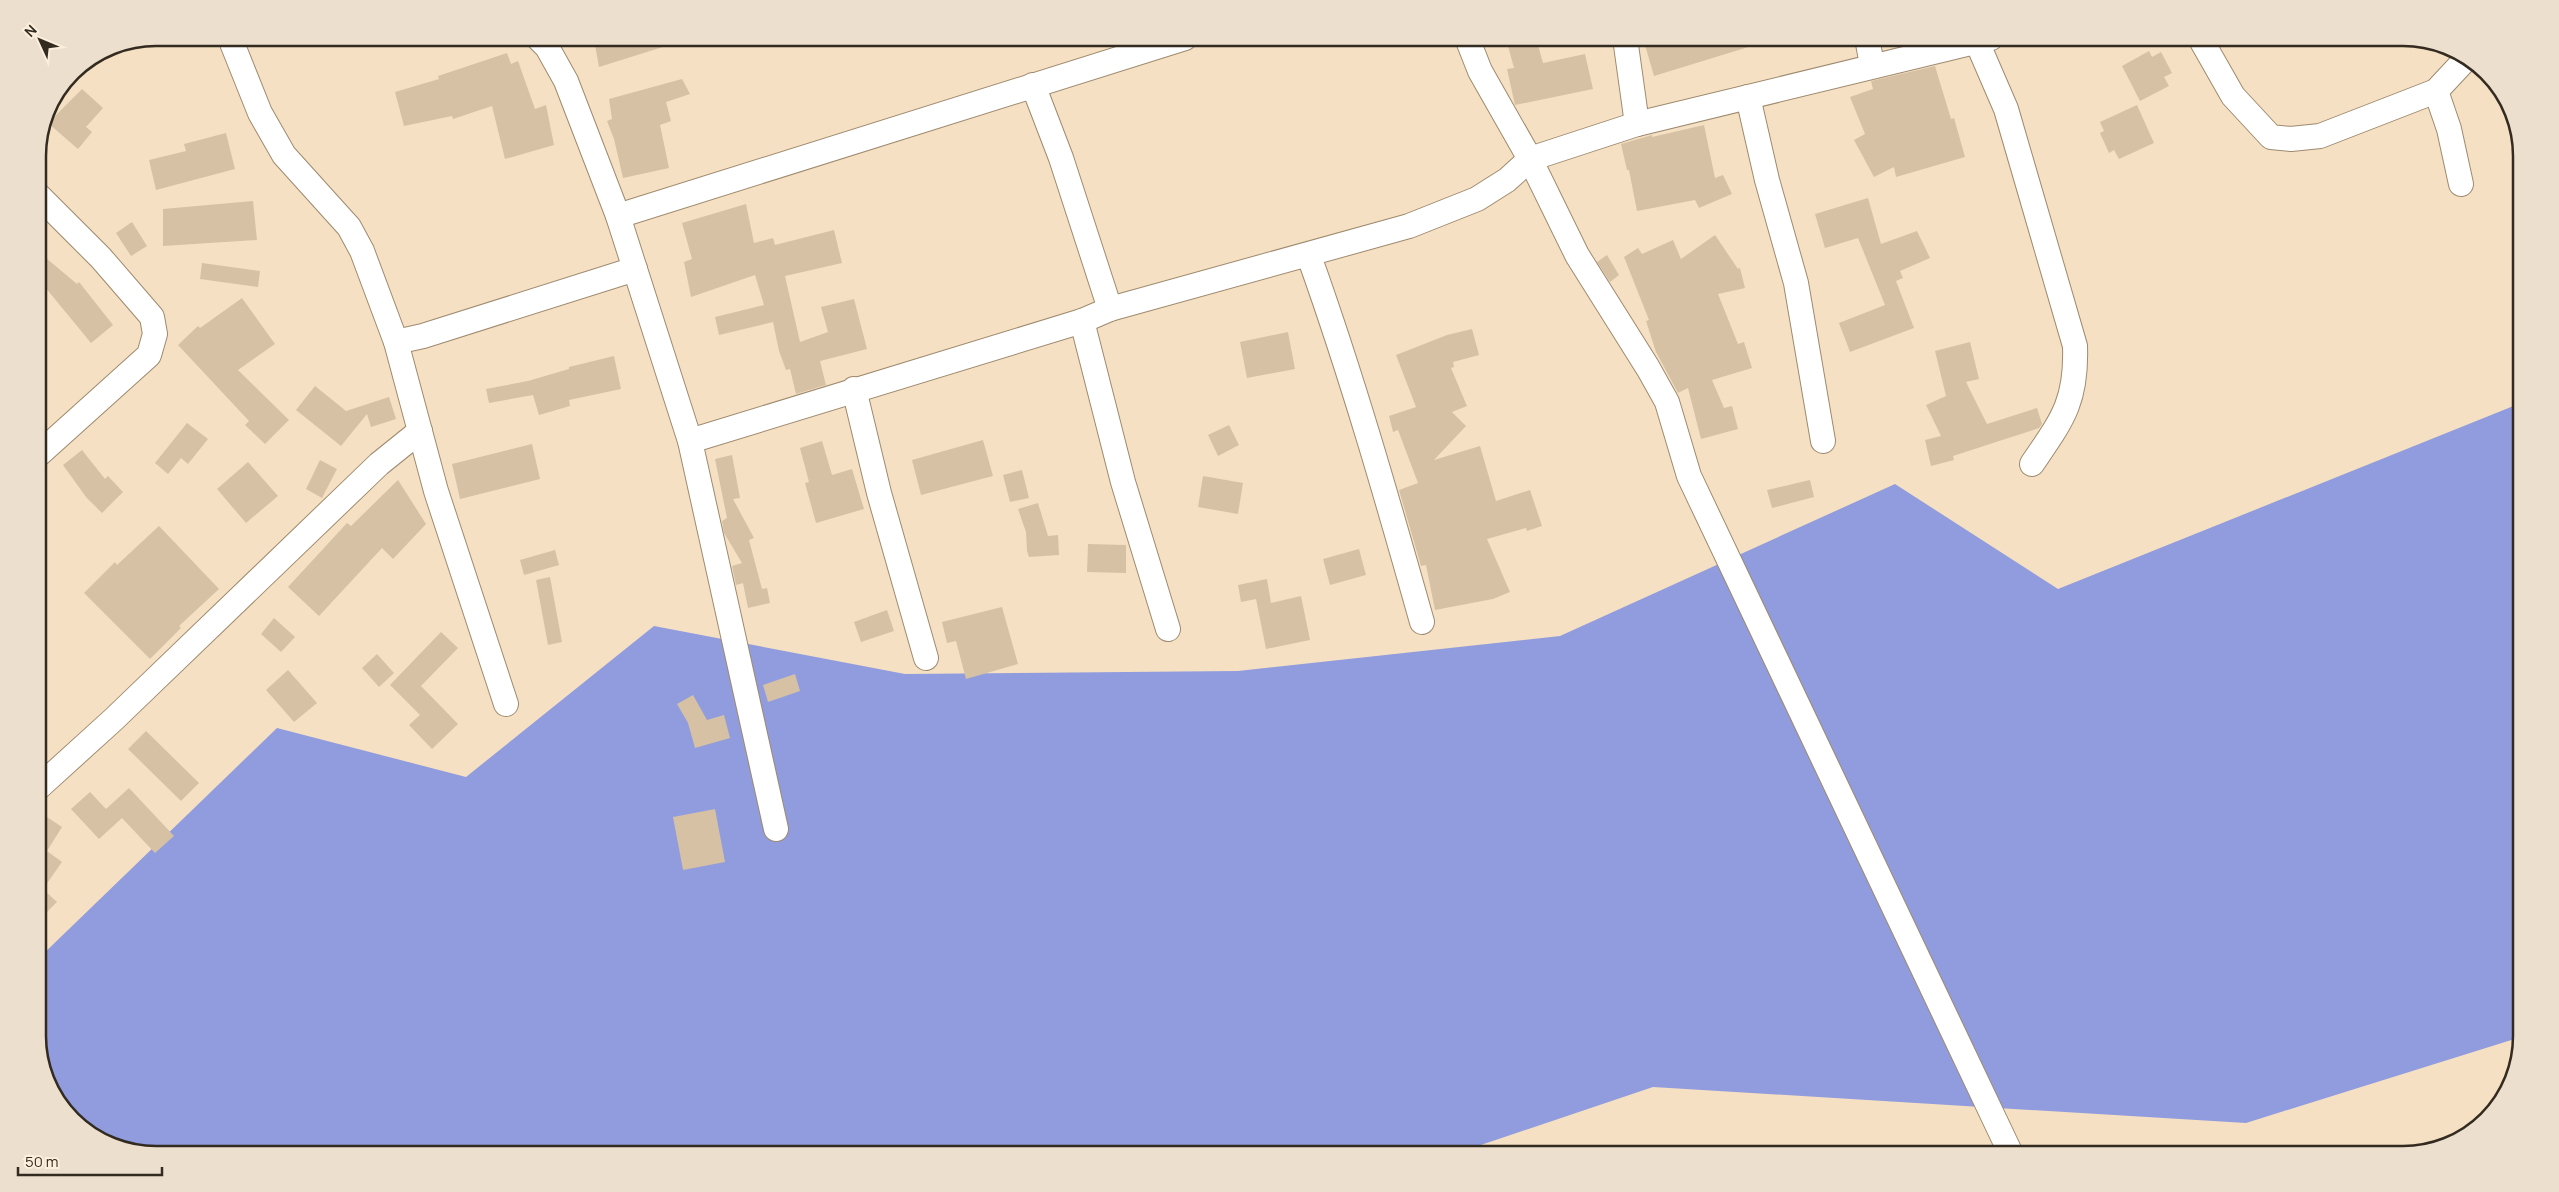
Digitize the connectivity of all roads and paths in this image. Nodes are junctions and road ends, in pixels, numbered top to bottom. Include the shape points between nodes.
1 (233, 46) edge
2 (546, 46) edge
3 (1159, 46) edge
4 (1470, 46) edge
5 (1626, 46) edge
6 (1868, 46) edge
7 (1957, 46) edge
8 (1986, 46) edge
9 (2205, 46) edge
10 (2462, 63) edge
11 (1872, 65) junction
12 (1033, 84) junction
13 (2436, 91) junction
14 (1748, 97) junction
15 (1637, 124) junction
16 (1530, 159) junction
17 (2461, 184) dead end
18 (46, 203) edge
19 (618, 216) junction
20 (1309, 256) junction
21 (635, 270) junction
22 (1110, 309) junction
23 (1082, 321) junction
24 (396, 342) junction
25 (854, 389) junction
26 (420, 431) junction
27 (690, 441) junction
28 (1823, 441) dead end
29 (46, 448) edge
30 (2032, 464) dead end
31 (1422, 622) dead end
32 (1168, 629) dead end
33 (926, 658) dead end
34 (506, 704) dead end
35 (46, 781) edge
36 (776, 829) dead end
37 (2007, 1146) edge

1 - 24 street via 260,113 284,155 349,227 362,251
2 - 19 street via 566,80
3 - 12 street
4 - 16 street via 1480,71
5 - 15 street
6 - 11 street
7 - 11 street
8 - 30 street via 2075,346 2076,375 2065,414
9 - 13 street via 2233,96 2271,137 2320,136
10 - 13 street
11 - 14 street
12 - 19 street
12 - 22 street via 1061,158
13 - 17 street via 2449,129
14 - 15 street
14 - 28 street via 1796,283
15 - 16 street
16 - 20 street via 1507,180 1477,199 1409,226
16 - 37 street via 1576,255 1666,402 1689,476
18 - 29 street via 101,258 152,317 156,334 149,355
19 - 21 street
20 - 22 street
20 - 31 street via 1367,430
21 - 24 street
21 - 27 street
22 - 23 street
23 - 25 street
23 - 32 street via 1123,482
24 - 26 street
25 - 27 street
25 - 33 street via 879,493
26 - 34 street via 436,491
26 - 35 street via 379,464 142,693
27 - 36 street

